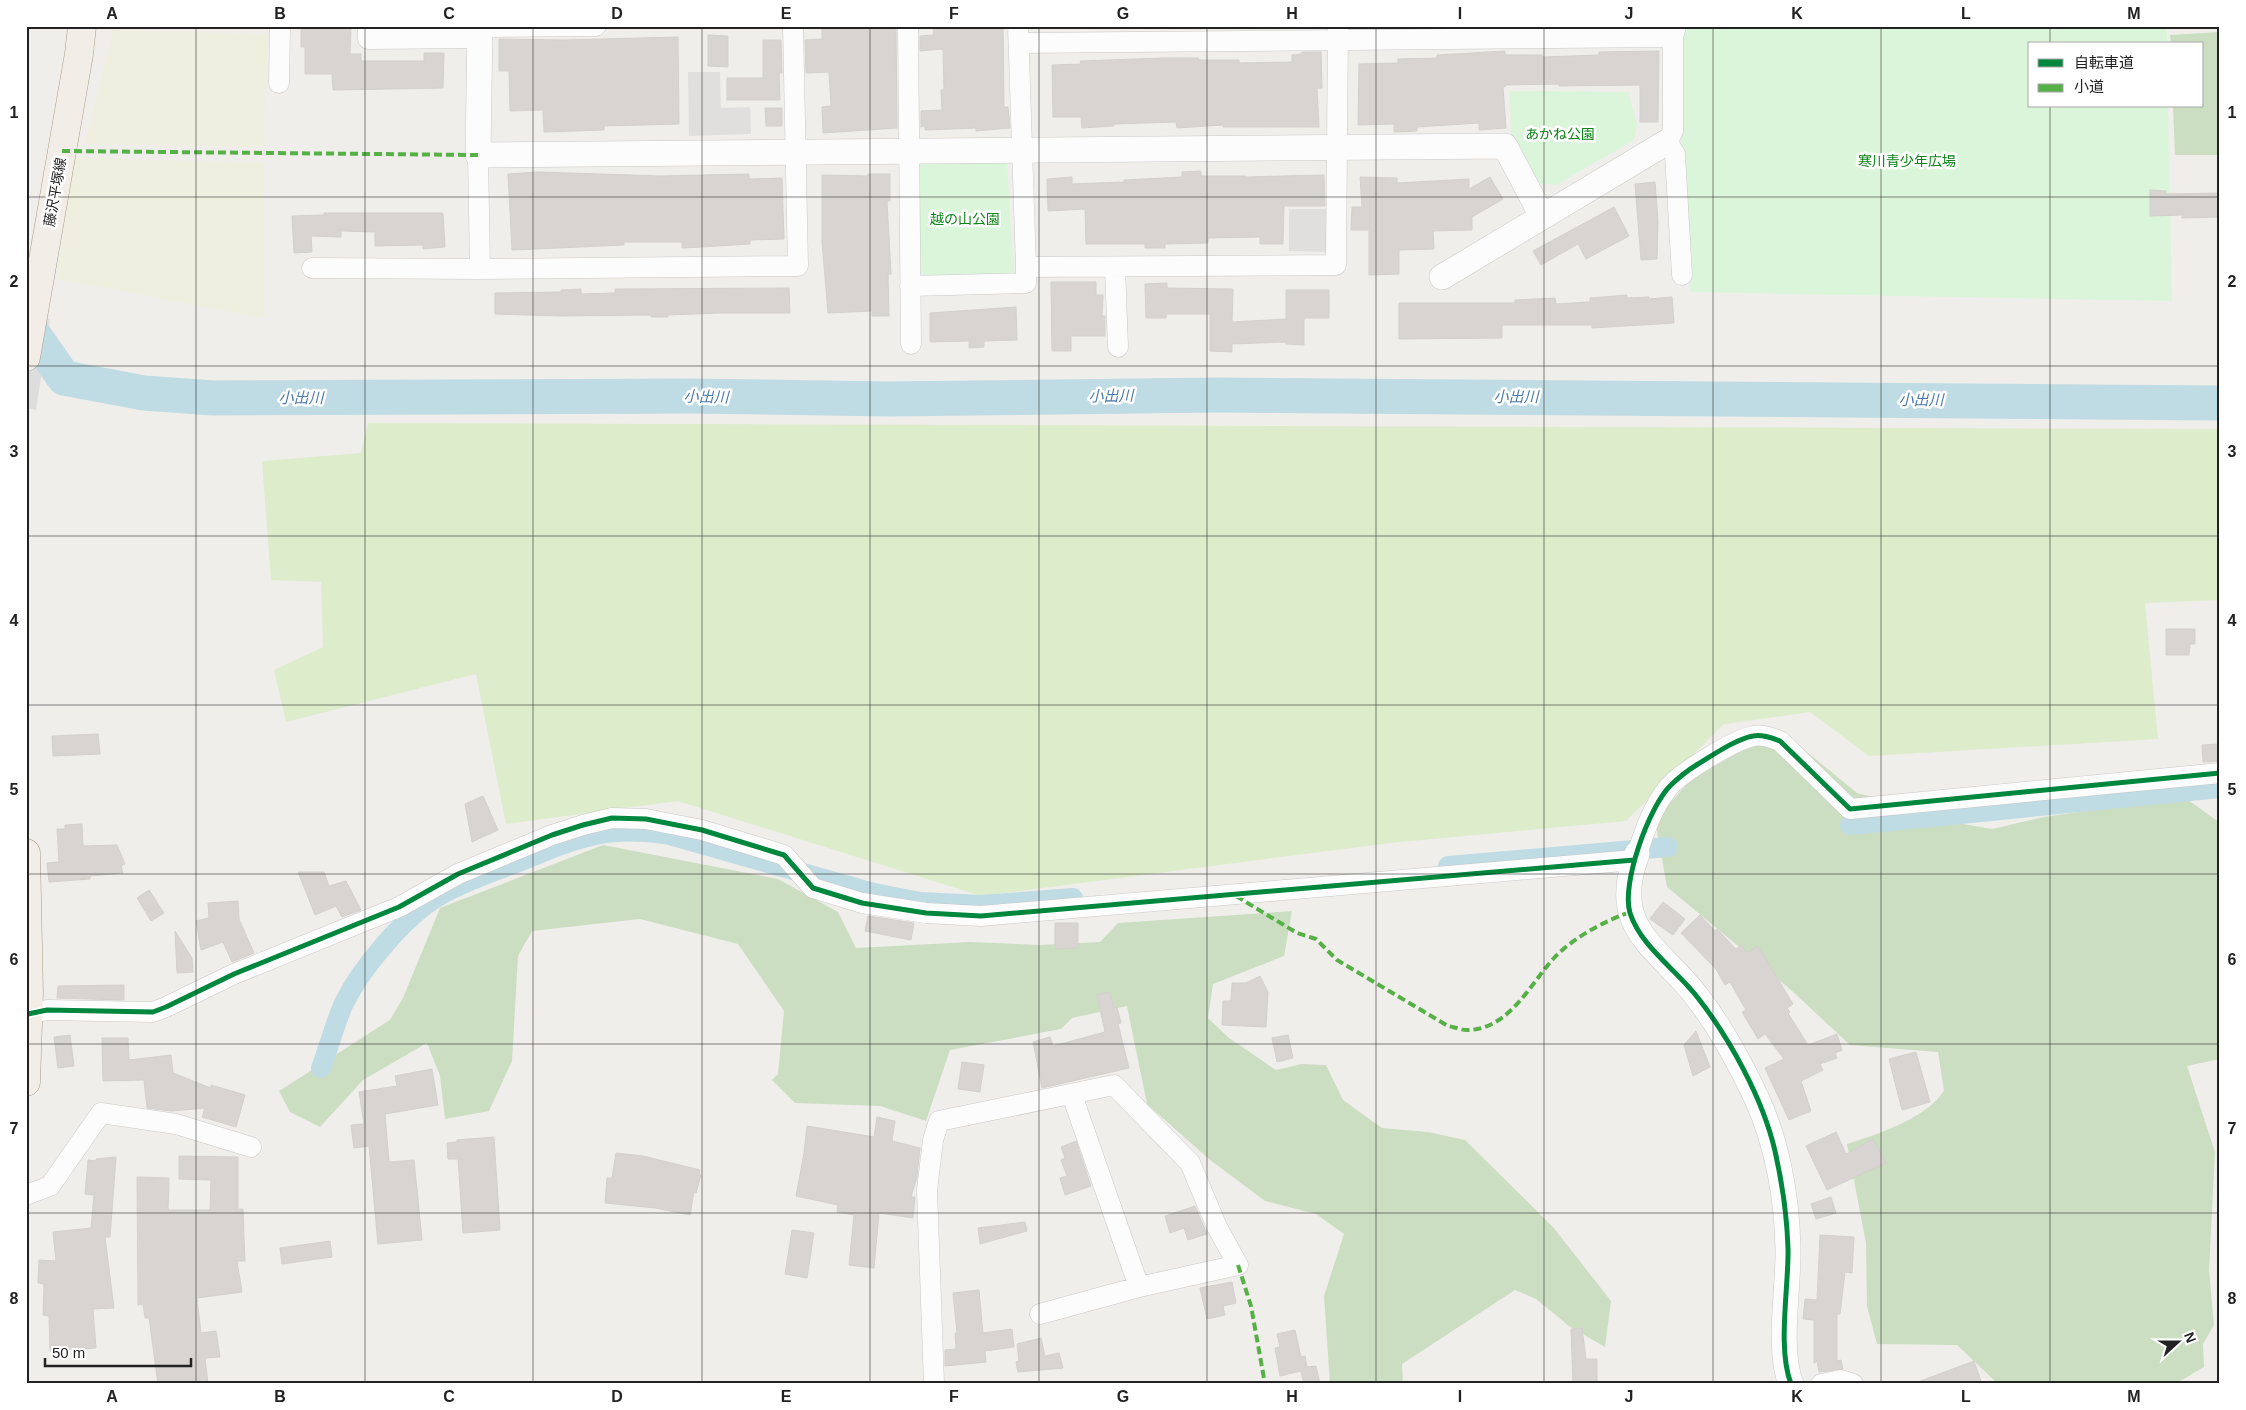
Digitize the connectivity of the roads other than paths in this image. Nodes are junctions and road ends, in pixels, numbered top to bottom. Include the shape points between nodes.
1 (82, 26) edge
2 (280, 26) edge
3 (368, 26) edge
4 (596, 26) edge
5 (793, 26) edge
6 (908, 26) edge
7 (480, 30) edge
8 (1674, 32) edge
9 (1337, 33) edge
10 (1018, 34) edge
11 (1121, 34) edge
12 (1227, 34) edge
13 (280, 83) dead end
14 (1667, 142) junction
15 (1338, 148) junction
16 (1022, 150) junction
17 (909, 151) junction
18 (795, 152) junction
19 (478, 155) junction
20 (1542, 216) junction
21 (1026, 267) junction
22 (1115, 267) junction
23 (312, 268) dead end
24 (480, 270) junction
25 (1682, 275) dead end
26 (1442, 277) dead end
27 (910, 286) junction
28 (911, 344) dead end
29 (1118, 347) dead end
30 (26, 357) edge
31 (2220, 773) edge
32 (1637, 852) junction
33 (26, 853) edge
34 (28, 1014) junction
35 (26, 1082) edge
36 (1072, 1094) junction
37 (251, 1147) dead end
38 (26, 1195) edge
39 (1139, 1287) junction
40 (1040, 1314) dead end
41 (934, 1384) edge
42 (1791, 1384) edge
43 (1822, 1384) edge
44 (1853, 1384) edge

1 - 30 main road, 藤沢平塚線
2 - 13 street
3 - 7 street via 368,39
4 - 7 street
5 - 18 street
6 - 17 street
7 - 19 street
8 - 9 street
8 - 14 street via 1673,131
9 - 12 street
9 - 15 street
10 - 11 street
10 - 16 street
11 - 12 street
14 - 20 street
14 - 25 street via 1675,154
15 - 16 street
15 - 20 street via 1504,146
15 - 22 street via 1336,265
16 - 17 street
16 - 21 street
17 - 18 street
17 - 27 street
18 - 19 street
18 - 24 street via 798,266
19 - 24 street
20 - 26 street
21 - 22 street
21 - 27 street via 1026,283
22 - 29 street
23 - 24 street
27 - 28 street
31 - 32 street via 1850,809 1780,741 1754,736 1689,769 1669,787 1649,818
32 - 34 street via 981,916 926,913 862,904 812,888 784,855 702,830 646,819 612,818 552,835 458,874 399,907 234,974 153,1012 47,1010
32 - 42 street via 1628,894 1630,912 1640,934 1698,998 1730,1046 1756,1098 1775,1150 1788,1248 1785,1340
33 - 34 main road
34 - 35 main road
36 - 39 street
36 - 39 street via 1114,1085 1190,1163 1217,1227 1238,1265
36 - 41 street via 939,1121 926,1190
37 - 38 street via 176,1124 101,1113 50,1186
39 - 40 street
43 - 44 street via 1842,1380

